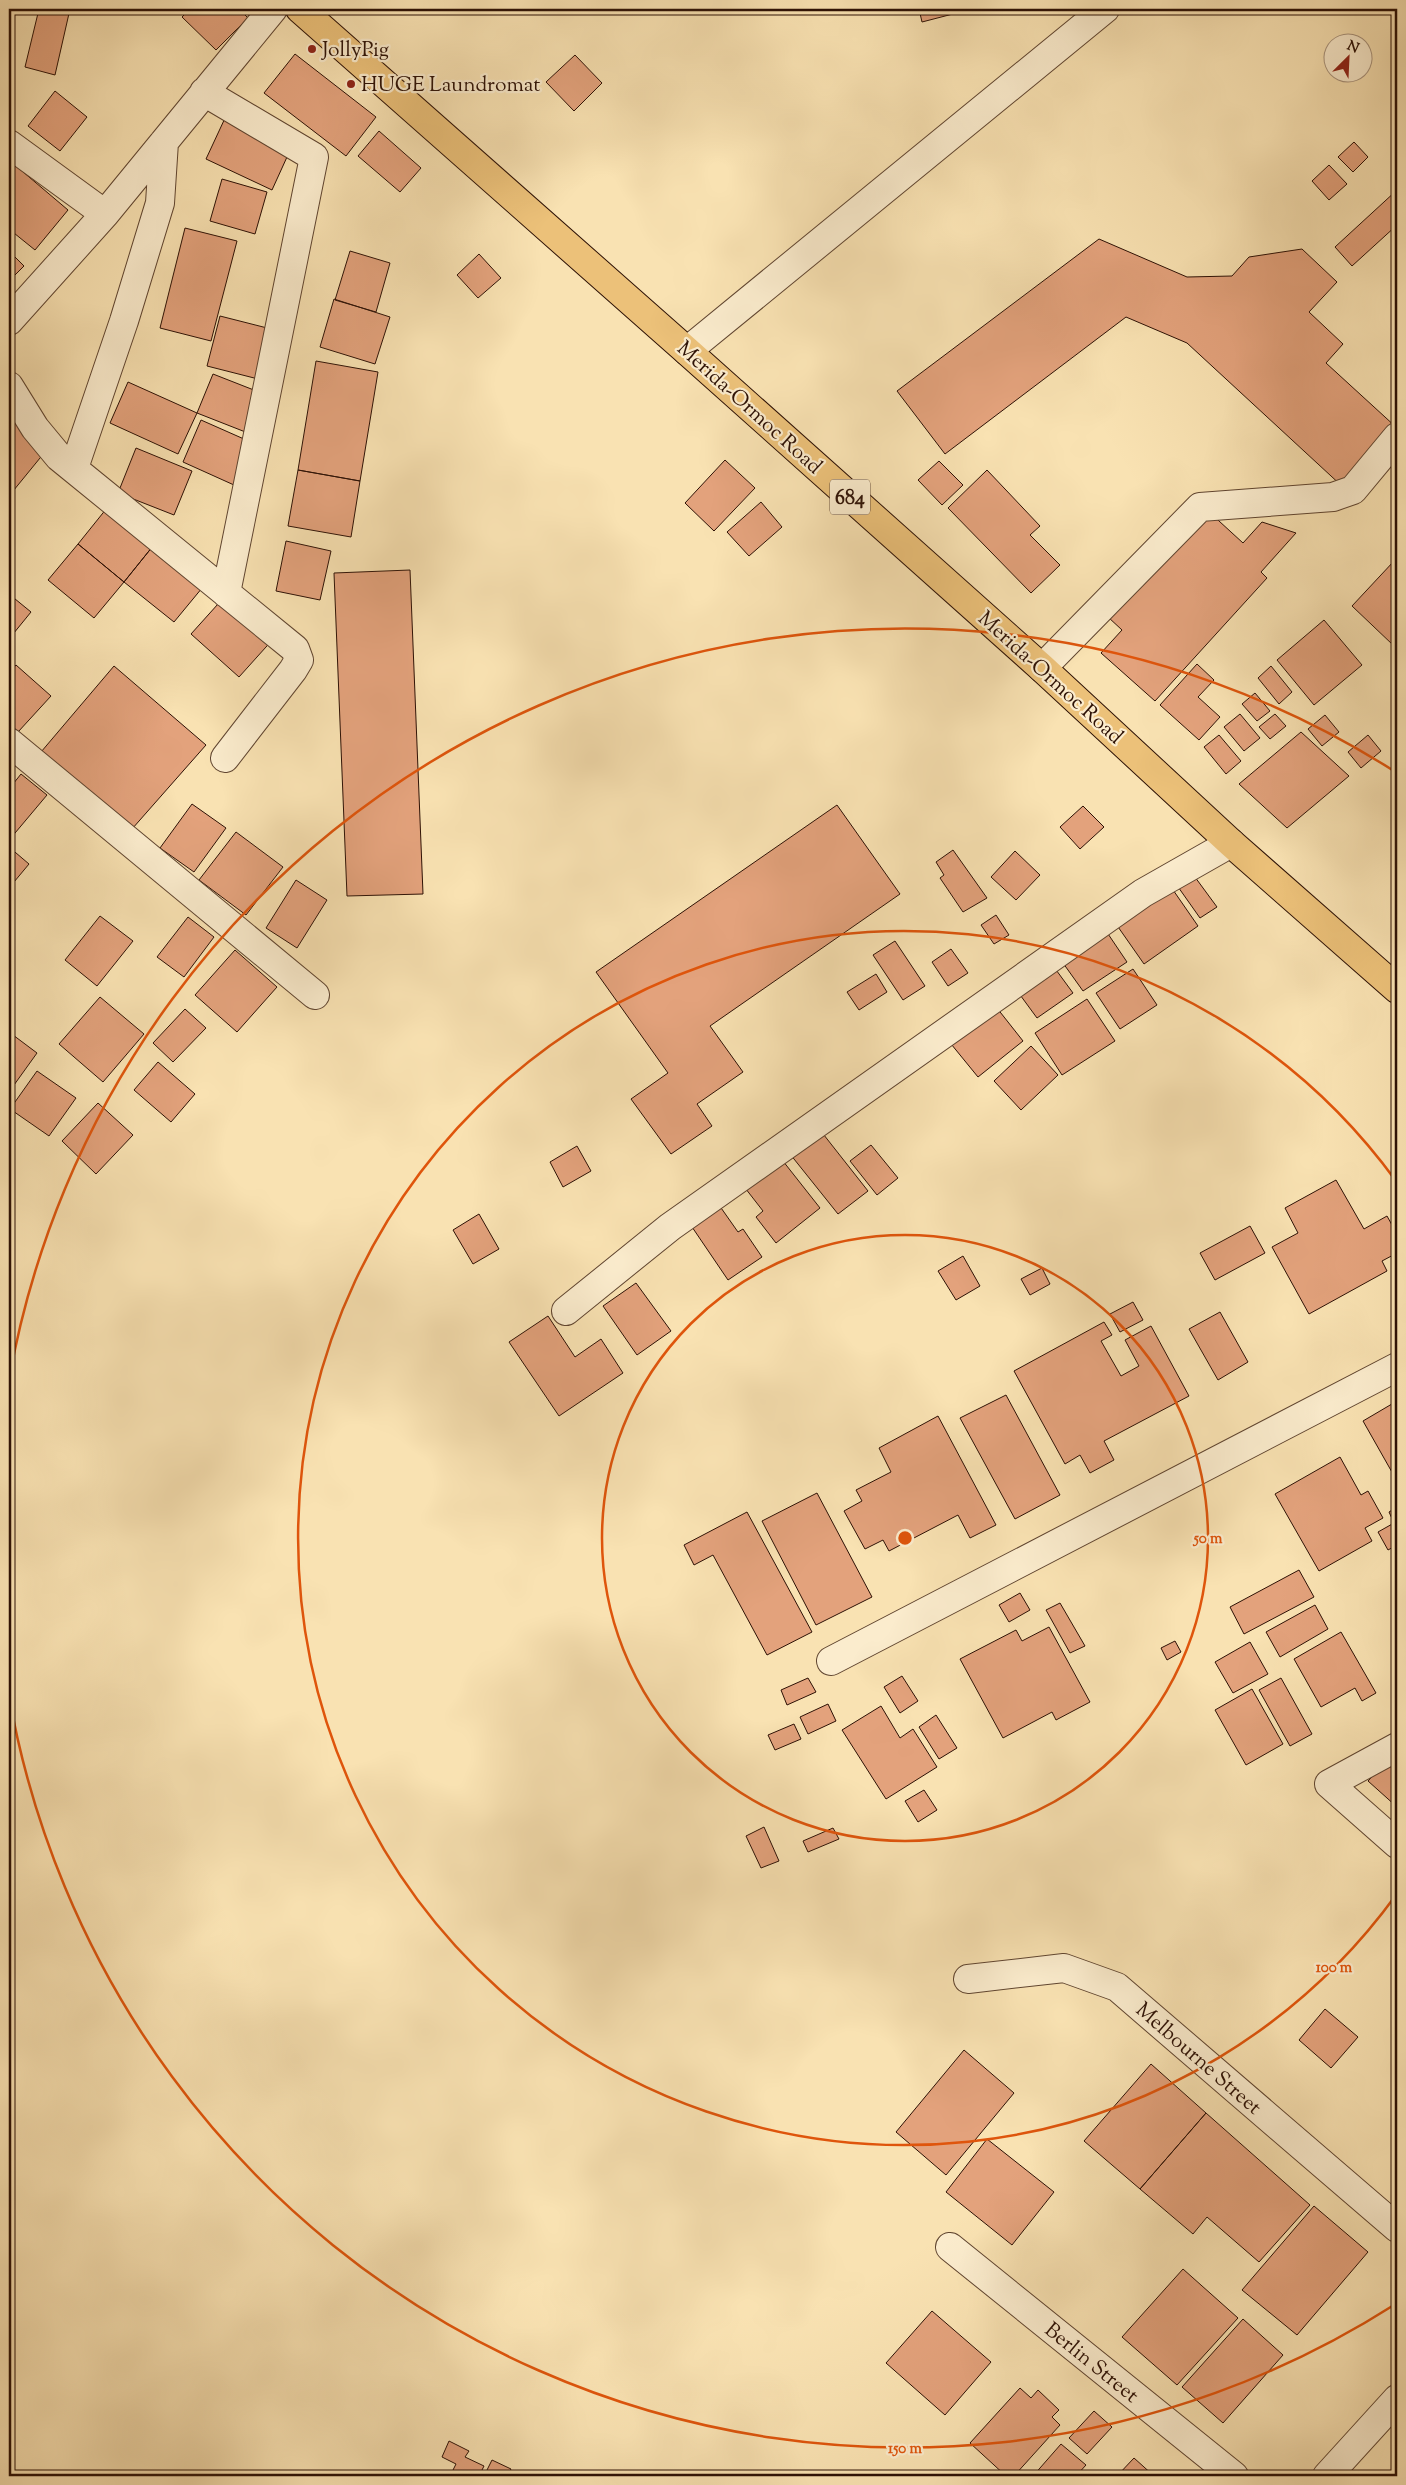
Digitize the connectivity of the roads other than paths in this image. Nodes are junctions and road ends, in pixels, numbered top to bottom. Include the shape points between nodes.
1 (273, 9) edge
2 (300, 9) edge
3 (1106, 9) edge
4 (204, 92) junction
5 (164, 142) junction
6 (9, 144) edge
7 (105, 214) junction
8 (9, 321) edge
9 (687, 351) junction
10 (9, 386) edge
11 (1397, 437) edge
12 (74, 468) junction
13 (226, 592) junction
14 (1042, 668) junction
15 (9, 742) edge
16 (225, 758) dead end
17 (1231, 843) junction
18 (1397, 988) edge
19 (315, 995) dead end
20 (566, 1311) dead end
21 (1397, 1366) edge
22 (831, 1661) dead end
23 (1397, 1747) edge
24 (1397, 1844) edge
25 (968, 1979) dead end
26 (1397, 2228) edge
27 (950, 2247) dead end
28 (1397, 2399) edge
29 (1234, 2476) edge
30 (1327, 2476) edge

1 - 4 street
2 - 9 highway, Merida-Ormoc Road / 684
3 - 9 street
4 - 5 street
4 - 13 street via 314,157
5 - 7 street
5 - 12 street via 160,202
6 - 7 street
7 - 8 street
9 - 14 highway, Merida-Ormoc Road / 684
10 - 12 street via 35,428
11 - 14 street via 1352,490 1333,497 1200,507
12 - 13 street
13 - 16 street via 295,649 299,660
14 - 17 highway, Merida-Ormoc Road / 684
15 - 19 street
17 - 18 highway, Merida-Ormoc Road / 684
17 - 20 street via 1144,892 670,1228
21 - 22 street
23 - 24 street via 1329,1784
25 - 26 street, Melbourne Street via 1064,1968 1117,1987
27 - 29 street, Berlin Street
28 - 30 street

